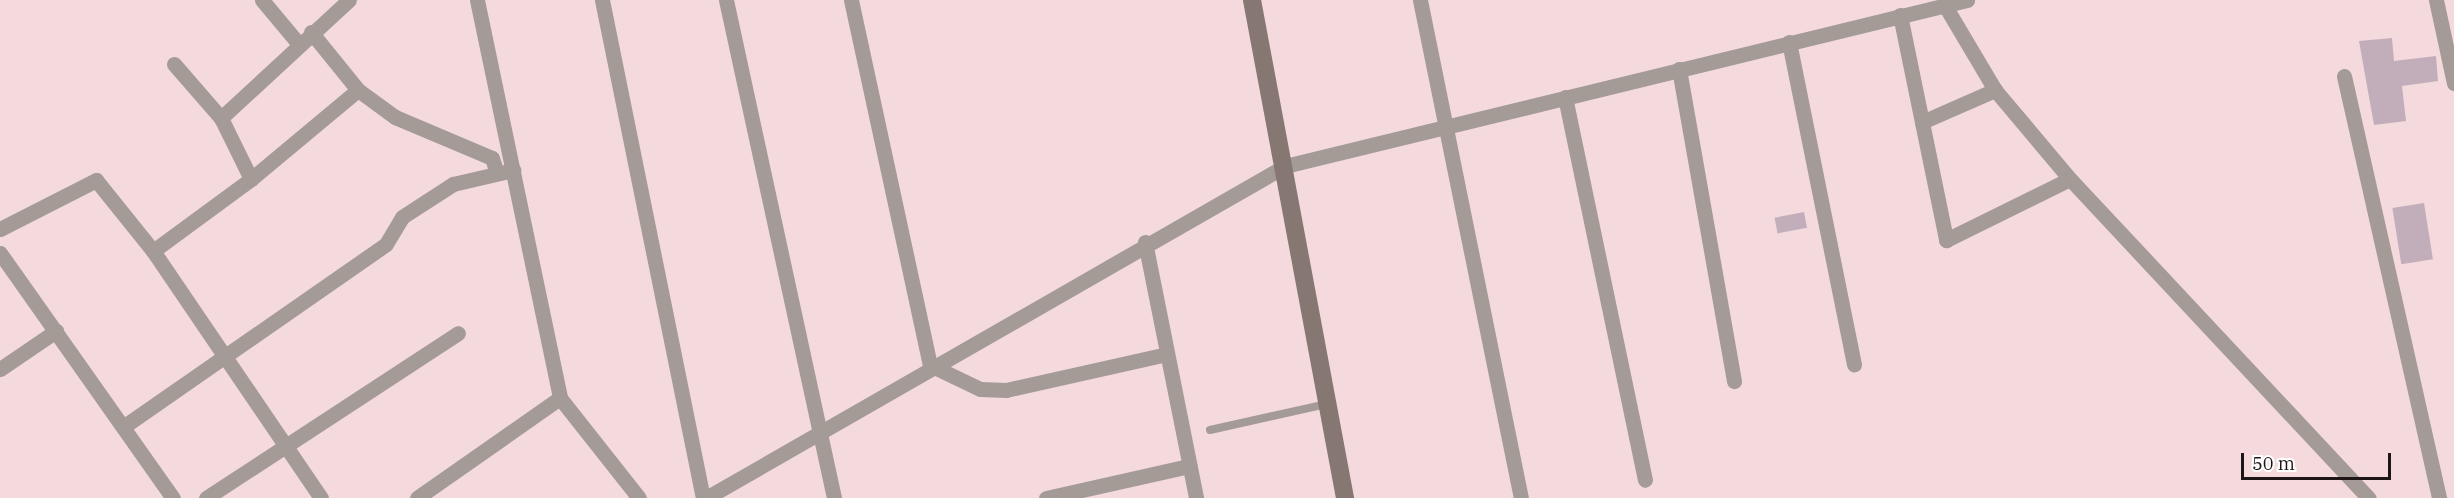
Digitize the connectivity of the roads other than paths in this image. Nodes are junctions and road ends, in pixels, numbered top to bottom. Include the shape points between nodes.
1 (261, 0) edge
2 (349, 0) edge
3 (477, 0) edge
4 (602, 0) edge
5 (726, 0) edge
6 (851, 0) edge
7 (1252, 0) edge
8 (1420, 0) edge
9 (1967, 0) edge
10 (2436, 0) edge
11 (1944, 4) junction
12 (1900, 15) junction
13 (311, 32) junction
14 (1789, 42) junction
15 (298, 44) junction
16 (174, 64) dead end
17 (1679, 69) junction
18 (2344, 76) dead end
19 (2454, 83) edge
20 (358, 90) junction
21 (1995, 90) junction
22 (1564, 98) junction
23 (221, 117) junction
24 (1922, 122) junction
25 (1445, 127) junction
26 (1285, 166) junction
27 (505, 172) junction
28 (251, 179) junction
29 (2070, 179) junction
30 (0, 229) edge
31 (1145, 242) junction
32 (153, 251) junction
33 (0, 253) edge
34 (56, 331) junction
35 (458, 333) dead end
36 (1167, 354) junction
37 (227, 357) junction
38 (930, 365) junction
39 (1854, 365) dead end
40 (0, 369) edge
41 (1734, 381) dead end
42 (560, 398) junction
43 (1328, 403) junction
44 (123, 427) junction
45 (820, 428) junction
46 (1210, 430) dead end
47 (286, 446) junction
48 (1189, 466) junction
49 (1645, 480) dead end
50 (2357, 492) edge
51 (172, 498) edge
52 (206, 498) edge
53 (321, 498) edge
54 (417, 498) edge
55 (639, 498) edge
56 (705, 498) edge
57 (834, 498) edge
58 (1046, 498) edge
59 (1196, 498) edge
60 (1345, 498) edge
61 (1521, 498) edge
62 (2369, 498) edge
63 (2439, 498) edge

1 - 15 street
2 - 13 street
3 - 27 street
4 - 56 street
5 - 45 street
6 - 38 street
7 - 26 main road
8 - 25 street
9 - 11 street
10 - 19 street
11 - 12 street
11 - 21 street
12 - 14 street
12 - 24 street
13 - 15 street
13 - 20 street
14 - 17 street
14 - 39 street
15 - 23 street
16 - 23 street
17 - 22 street
17 - 41 street
18 - 63 street
20 - 27 street via 395,117 492,158
20 - 28 street
21 - 24 street
21 - 29 street
22 - 25 street
22 - 49 street
23 - 28 street
24 - 29 street via 1946,240
25 - 26 street
25 - 61 street
26 - 31 street
26 - 43 main road
27 - 37 street via 453,184 402,217 386,244
27 - 42 street
28 - 32 street
29 - 50 street
30 - 32 street via 96,180
31 - 36 street
31 - 38 street
32 - 37 street
33 - 34 street
34 - 40 street
34 - 44 street
35 - 47 street
36 - 38 street via 1006,390 980,389
36 - 48 street
37 - 44 street
37 - 47 street
38 - 45 street
42 - 54 street
42 - 55 street
43 - 46 lane
43 - 60 main road
44 - 51 street
45 - 56 street
45 - 57 street
47 - 52 street
47 - 53 street
48 - 58 street
48 - 59 street
50 - 62 street

